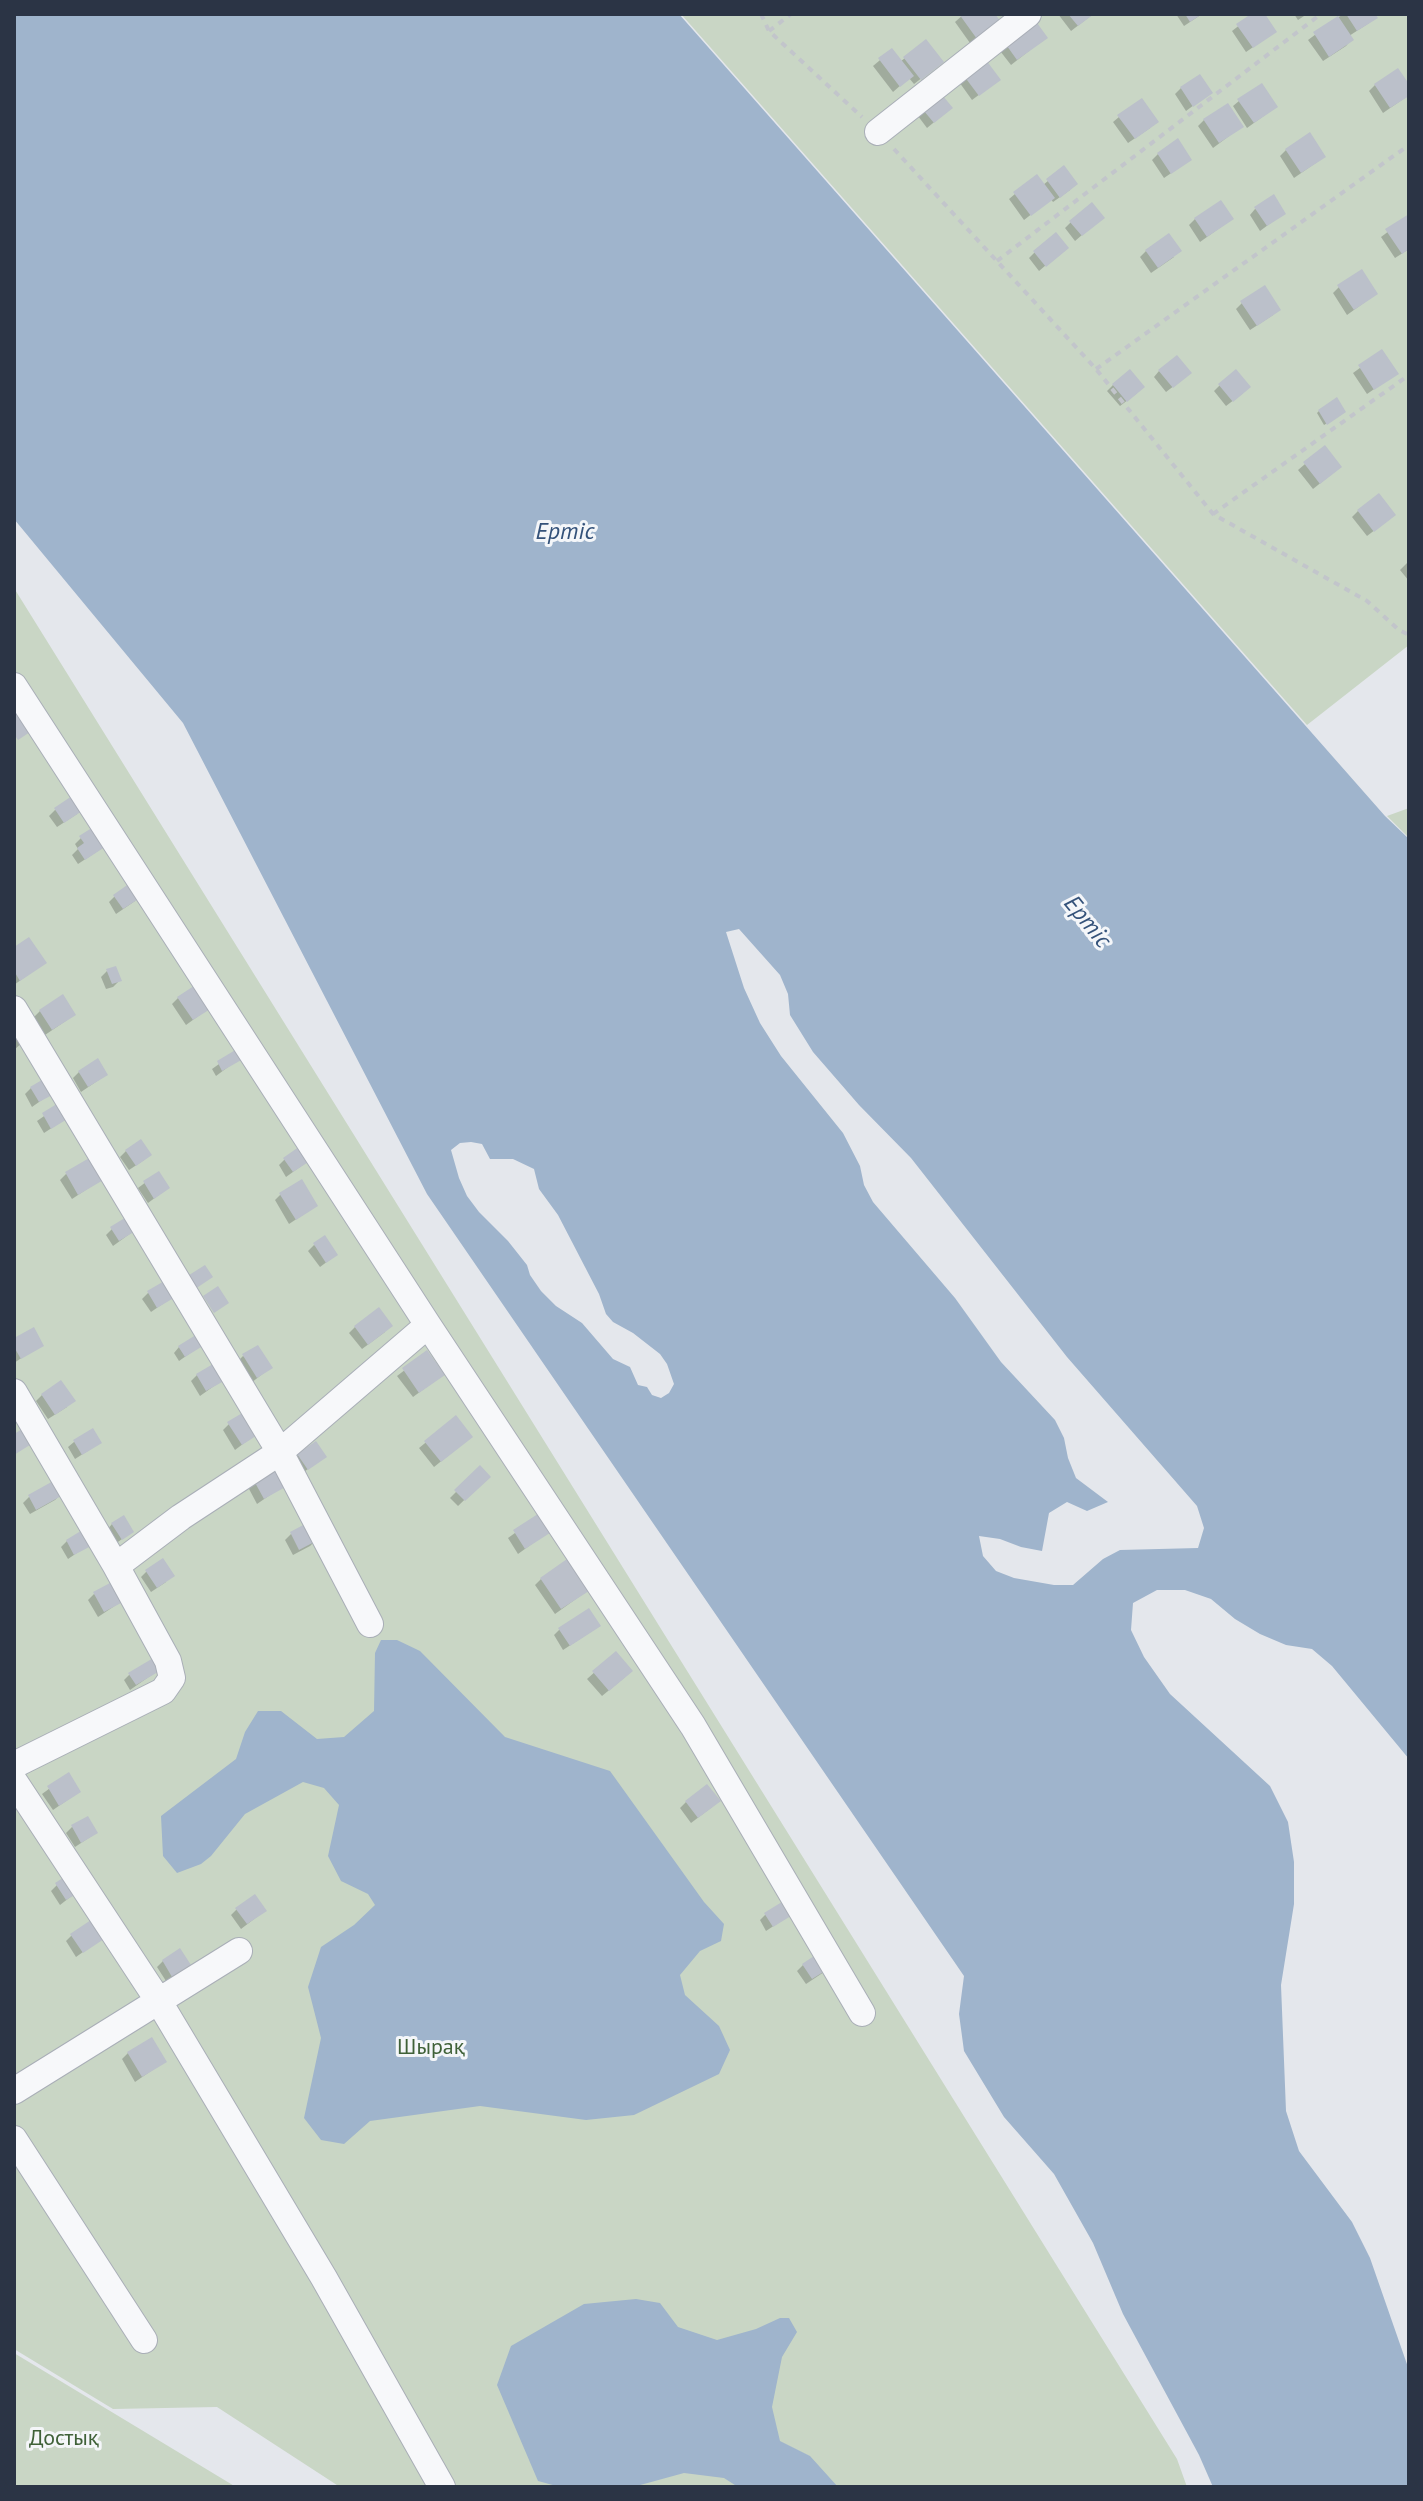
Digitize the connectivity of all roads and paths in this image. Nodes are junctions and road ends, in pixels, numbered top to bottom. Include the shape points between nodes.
1 (761, 14) edge
2 (791, 14) edge
3 (1028, 14) edge
4 (1321, 14) edge
5 (769, 31) junction
6 (878, 132) junction
7 (1409, 145) edge
8 (997, 261) junction
9 (1096, 369) junction
10 (1409, 375) edge
11 (1213, 514) junction
12 (1409, 635) edge
13 (14, 686) edge
14 (14, 1009) edge
15 (428, 1325) junction
16 (14, 1392) edge
17 (280, 1452) junction
18 (116, 1566) junction
19 (370, 1624) dead end
20 (14, 1765) edge
21 (14, 1781) edge
22 (239, 1951) dead end
23 (158, 2000) junction
24 (862, 2013) dead end
25 (14, 2091) edge
26 (14, 2139) edge
27 (144, 2340) dead end
28 (442, 2487) edge

1 - 5 path
2 - 5 path
3 - 6 street
4 - 8 path
5 - 6 path
6 - 8 path
7 - 9 path
8 - 9 path
9 - 11 path
10 - 11 path
11 - 12 path via 1367,601
13 - 15 street
14 - 17 street
15 - 17 street
15 - 24 street via 693,1726
16 - 18 street
17 - 18 street
17 - 19 street
18 - 20 street via 168,1661 172,1678 163,1691
21 - 23 street
22 - 23 street
23 - 25 street
23 - 28 street
26 - 27 street

